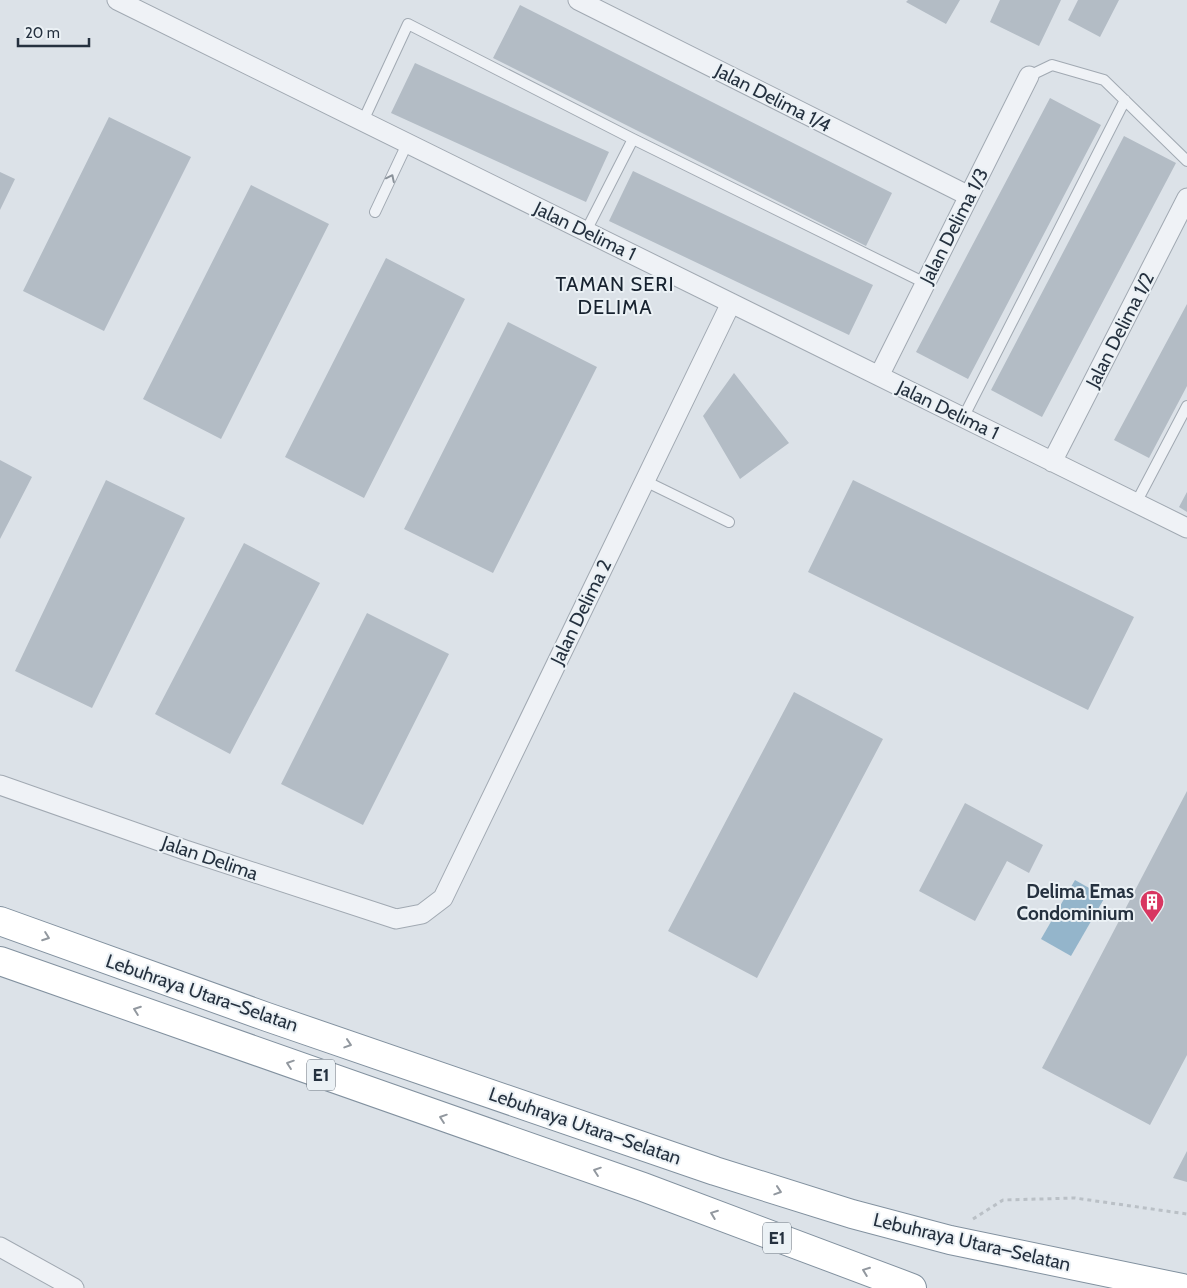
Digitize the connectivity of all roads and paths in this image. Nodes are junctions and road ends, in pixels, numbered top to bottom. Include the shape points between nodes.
1 (117, 0) edge
2 (578, 0) edge
3 (1029, 76) joint
4 (1125, 100) junction
5 (363, 121) junction
6 (633, 139) junction
7 (407, 144) junction
8 (1187, 161) edge
9 (969, 196) junction
10 (1187, 198) edge
11 (375, 212) dead end
12 (586, 231) junction
13 (925, 284) junction
14 (731, 303) junction
15 (879, 376) junction
16 (1187, 406) edge
17 (963, 418) junction
18 (1052, 462) junction
19 (645, 481) junction
20 (1136, 503) junction
21 (728, 522) dead end
22 (1187, 528) edge
23 (0, 785) edge
24 (422, 914) joint
25 (0, 921) edge
26 (0, 961) edge
27 (1187, 1214) edge
28 (950, 1240) junction
29 (0, 1247) edge
30 (45, 1281) edge
31 (74, 1288) edge
32 (912, 1288) edge
33 (1100, 1288) edge
34 (1182, 1288) edge

1 - 5 street, Jalan Delima 1
2 - 9 street, Jalan Delima 1/4
3 - 4 lane via 1052,65 1104,80
3 - 9 street, Jalan Delima 1/3
4 - 8 lane
4 - 17 lane
5 - 6 lane via 408,24
5 - 7 street, Jalan Delima 1
6 - 12 lane
6 - 13 lane
11 -> 7 lane
7 - 12 street, Jalan Delima 1
9 - 13 street, Jalan Delima 1/3
10 - 18 street, Jalan Delima 1/2
12 - 14 street, Jalan Delima 1
13 - 15 street, Jalan Delima 1/3
14 - 15 street, Jalan Delima 1
14 - 19 street, Jalan Delima 2
15 - 17 street, Jalan Delima 1
16 - 20 lane
17 - 18 street, Jalan Delima 1
18 - 20 street, Jalan Delima 1
19 - 21 lane
19 - 24 street, Jalan Delima 2 via 443,898
20 - 22 street, Jalan Delima 1
23 - 24 street, Jalan Delima via 396,919
25 -> 28 highway, Lebuhraya Utara–Selatan / E1 via 258,1014 714,1171 852,1214
32 -> 26 highway, Lebuhraya Utara–Selatan / E1 via 643,1187
27 - 28 path via 1075,1198 1004,1200 975,1218
28 - 33 highway
28 - 34 highway, Lebuhraya Utara–Selatan / E1
29 - 30 street
30 - 31 street

